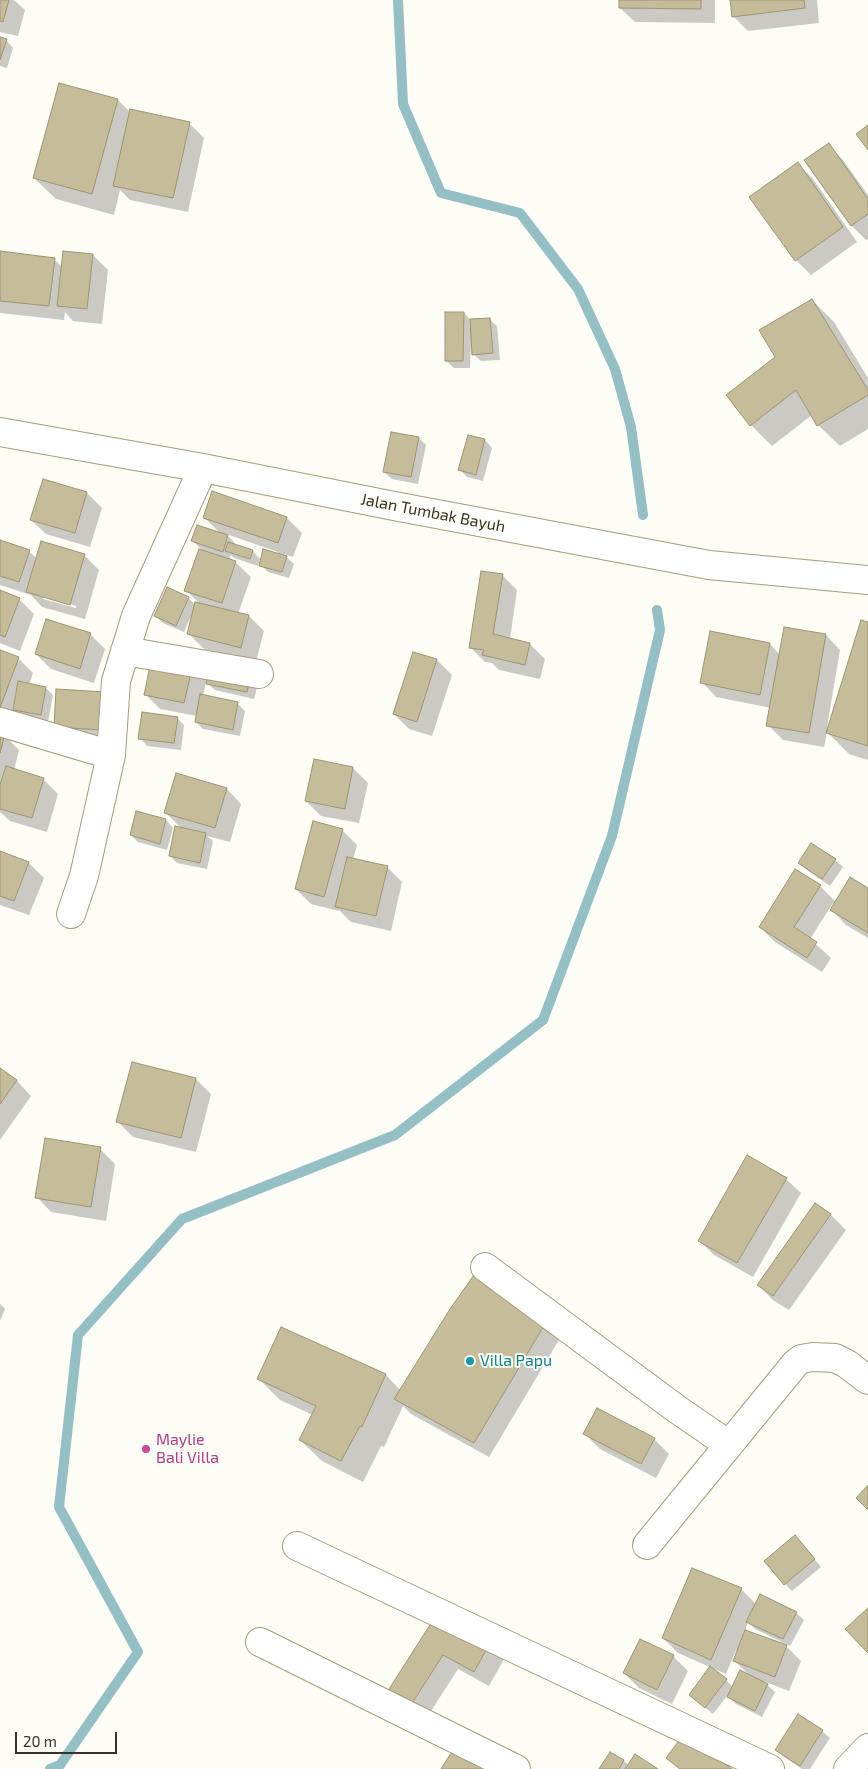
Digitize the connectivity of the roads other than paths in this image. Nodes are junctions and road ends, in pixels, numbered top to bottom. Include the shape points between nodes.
1 (0, 432) edge
2 (203, 468) junction
3 (868, 580) edge
4 (125, 651) junction
5 (259, 674) dead end
6 (0, 722) edge
7 (110, 755) junction
8 (71, 914) dead end
9 (485, 1267) dead end
10 (868, 1380) edge
11 (729, 1445) junction
12 (647, 1545) dead end
13 (296, 1546) dead end
14 (260, 1642) dead end
15 (516, 1769) edge
16 (770, 1769) edge

1 - 2 street, Jalan Tumbak Bayuh
2 - 3 street, Jalan Tumbak Bayuh via 708,565
2 - 4 street via 136,616
4 - 5 street
4 - 7 street via 116,681
6 - 7 street
7 - 8 street via 84,876
9 - 11 street
10 - 11 street via 835,1358 802,1359
11 - 12 street
13 - 16 street
14 - 15 street

